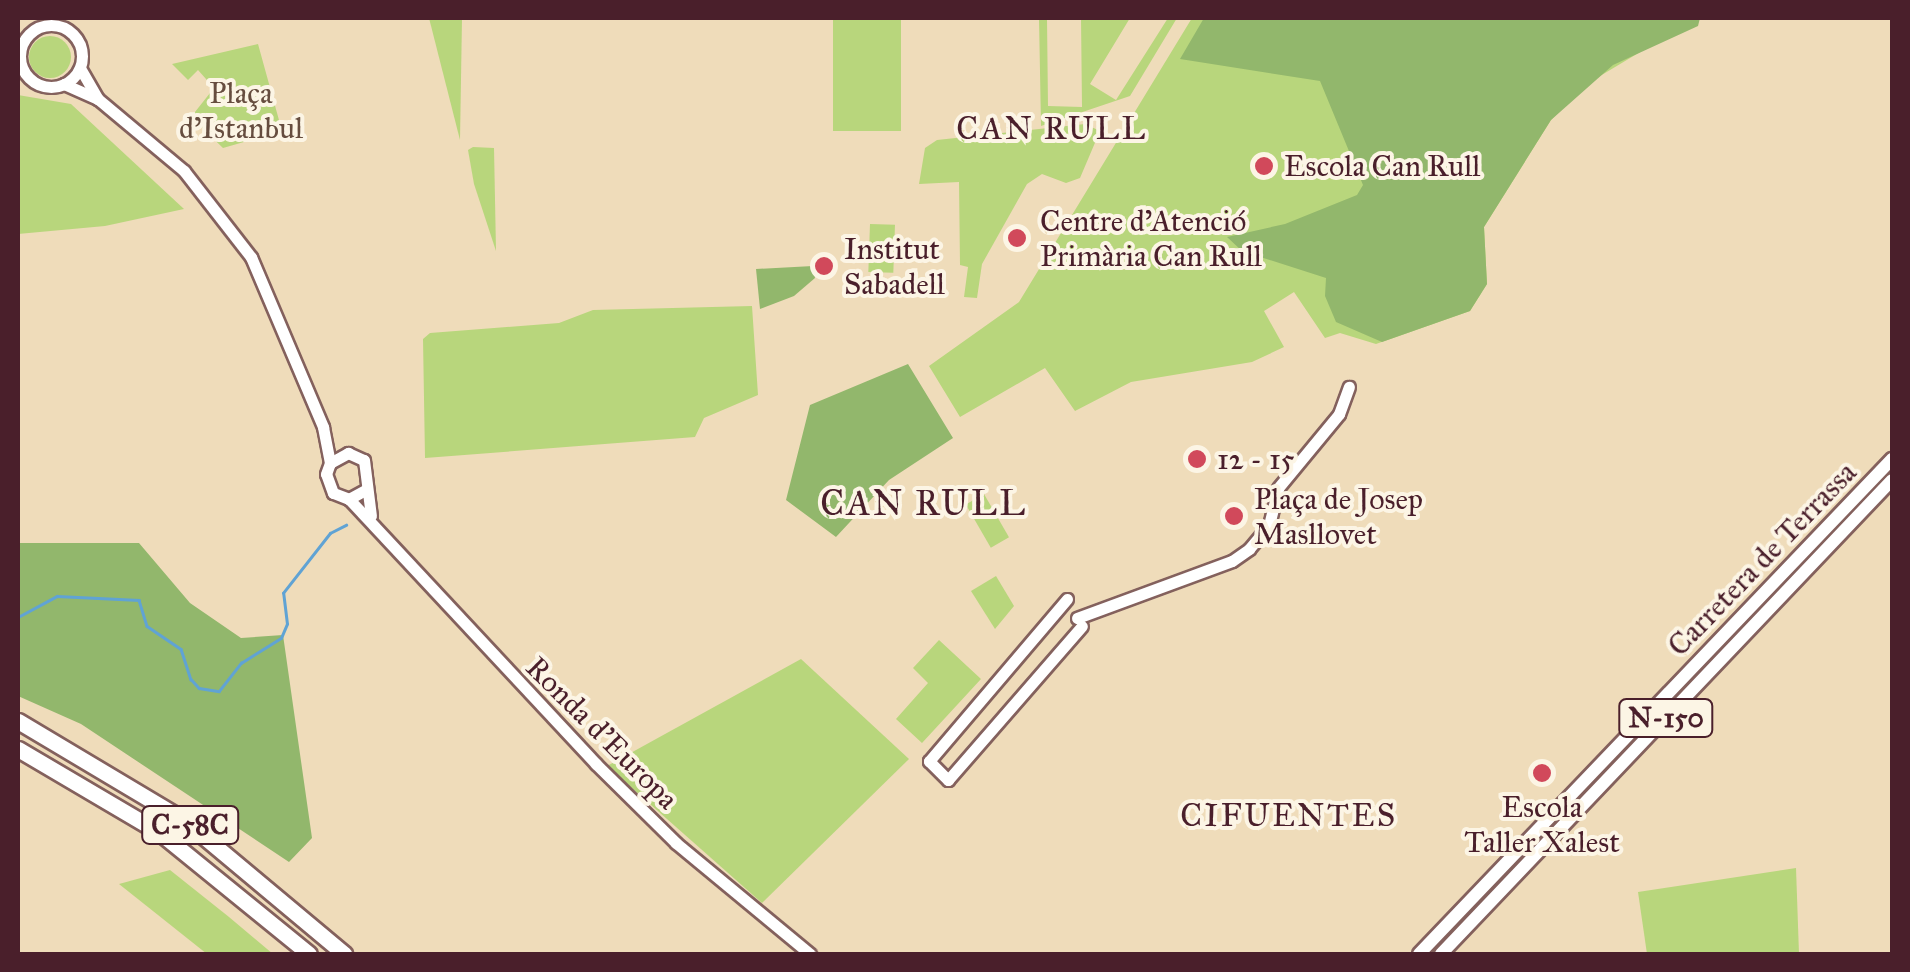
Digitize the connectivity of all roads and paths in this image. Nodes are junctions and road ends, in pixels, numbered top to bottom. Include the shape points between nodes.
1 (19, 51) edge
2 (80, 68) junction
3 (21, 71) edge
4 (64, 84) junction
5 (98, 98) junction
6 (1349, 387) dead end
7 (323, 427) junction
8 (348, 453) junction
9 (1892, 458) edge
10 (330, 462) junction
11 (1892, 480) edge
12 (367, 490) junction
13 (349, 499) junction
14 (377, 528) junction
15 (1067, 599) dead end
16 (18, 721) edge
17 (18, 749) edge
18 (309, 954) edge
19 (344, 954) edge
20 (810, 954) edge
21 (1419, 954) edge
22 (1441, 954) edge

1 - 2 street, Ronda d'Europa via 38,28 56,26 79,43
1 - 3 street, Ronda d'Europa
2 - 4 street
2 - 5 street, Ronda d'Europa
3 - 4 street, Ronda d'Europa via 37,84
4 - 5 street, Ronda d'Europa
5 - 7 street, Ronda d'Europa via 184,172 252,257
6 - 15 street via 1339,414 1278,488 1269,525 1249,549 1232,562 1080,622 948,780 929,760
7 - 8 street, Ronda d'Europa
7 - 10 street, Ronda d'Europa
8 - 10 street
8 - 12 street, Ronda d'Europa via 370,469
9 - 21 main road, Carretera de Terrassa / N-150
10 - 13 street, Ronda d'Europa via 328,486
11 - 22 main road, Carretera de Terrassa / N-150
12 - 13 street
12 - 14 street, Ronda d'Europa
13 - 14 street, Ronda d'Europa
14 - 20 street, Ronda d'Europa via 596,764 676,842
16 - 19 highway, C-58C via 184,820
17 - 18 highway, C-58C via 159,832

